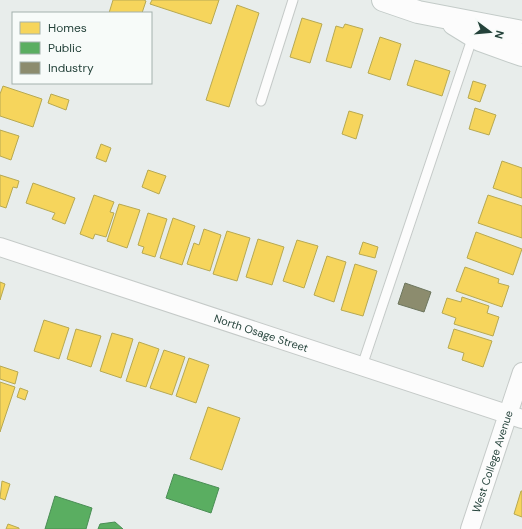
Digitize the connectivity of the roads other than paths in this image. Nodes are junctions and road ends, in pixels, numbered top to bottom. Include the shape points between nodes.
1 (293, 0) edge
2 (382, 0) edge
3 (445, 18) junction
4 (522, 32) edge
5 (473, 36) junction
6 (522, 55) edge
7 (261, 101) dead end
8 (0, 247) edge
9 (362, 366) junction
10 (522, 372) edge
11 (515, 417) edge
12 (470, 529) edge

1 - 7 lane
2 - 3 street
3 - 4 street
3 - 5 street
5 - 6 street
5 - 9 lane
8 - 9 street, North Osage Street
9 - 11 street, North Osage Street
10 - 11 street, West College Avenue
11 - 12 street, West College Avenue

